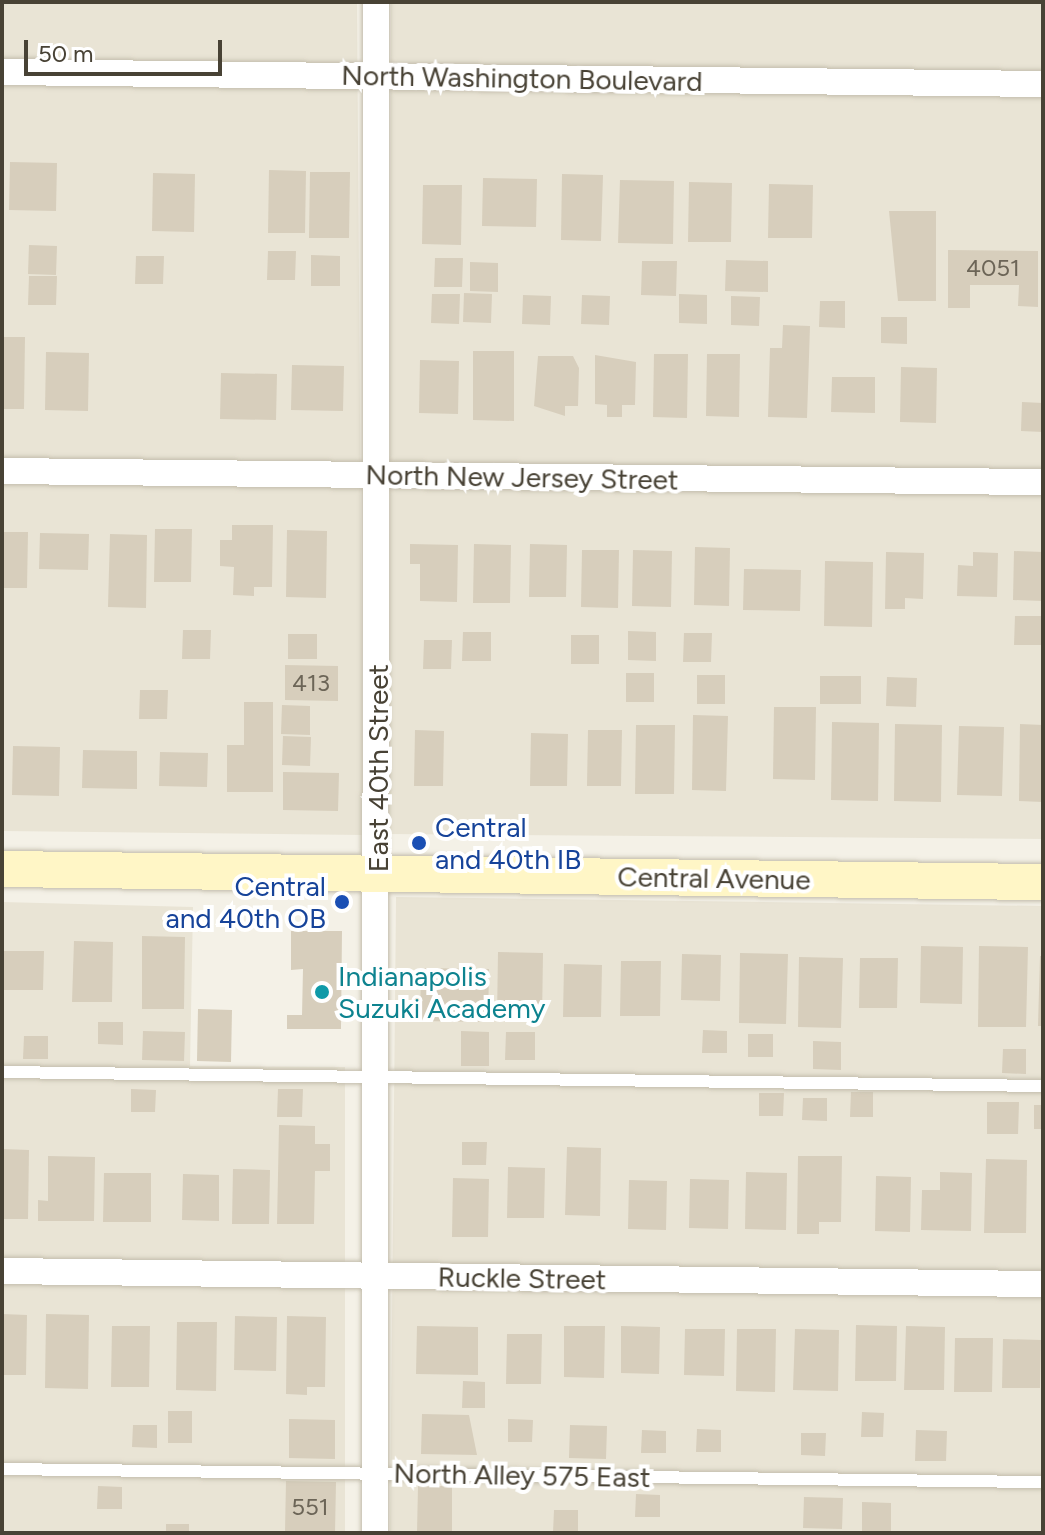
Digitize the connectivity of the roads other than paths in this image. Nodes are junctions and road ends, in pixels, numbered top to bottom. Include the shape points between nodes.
1 (376, 2) edge
2 (2, 72) edge
3 (376, 77) junction
4 (1043, 84) edge
5 (2, 471) edge
6 (377, 475) junction
7 (1043, 482) edge
8 (2, 869) edge
9 (378, 874) junction
10 (1043, 882) edge
11 (2, 1072) edge
12 (377, 1076) junction
13 (1043, 1086) edge
14 (2, 1271) edge
15 (377, 1276) junction
16 (1043, 1284) edge
17 (2, 1469) edge
18 (376, 1473) junction
19 (1043, 1482) edge
20 (375, 1533) edge

1 - 3 street, East 40th Street
2 - 3 street, North Washington Boulevard
3 - 4 street, North Washington Boulevard
3 - 6 street, East 40th Street
5 - 6 street, North New Jersey Street
6 - 7 street, North New Jersey Street
6 - 9 street, East 40th Street
8 - 9 main road, Central Avenue
9 - 10 main road, Central Avenue
9 - 12 street, East 40th Street
11 - 12 lane
12 - 13 lane
12 - 15 street, East 40th Street
14 - 15 street, Ruckle Street
15 - 16 street, Ruckle Street
15 - 18 street, East 40th Street
17 - 18 lane, North Alley 575 East
18 - 19 lane, North Alley 575 East
18 - 20 street, East 40th Street

